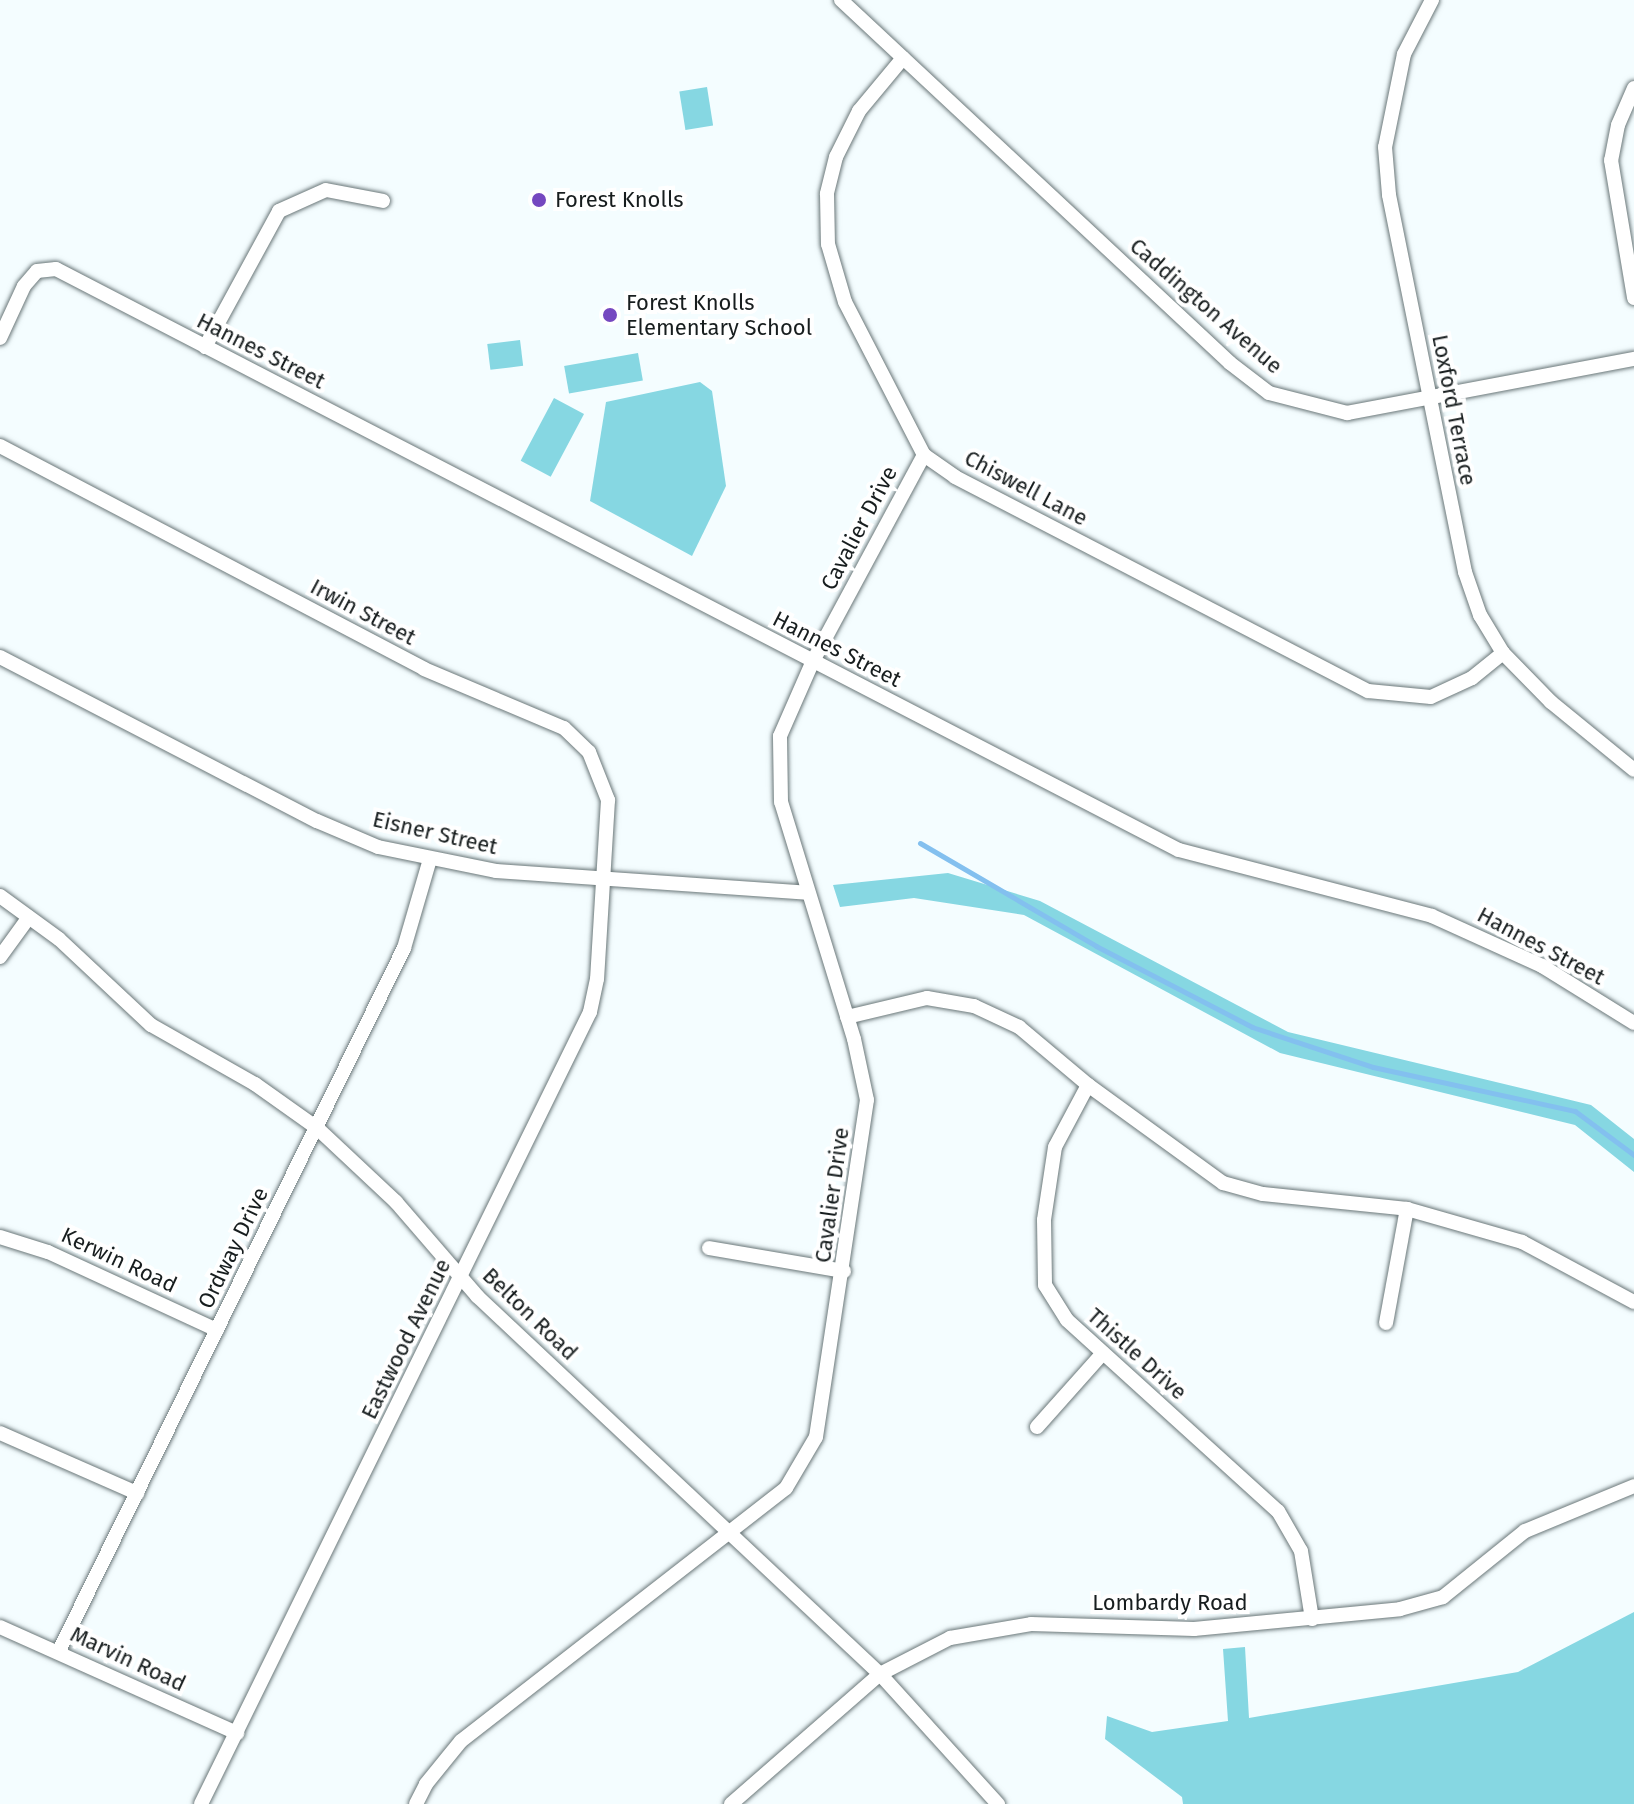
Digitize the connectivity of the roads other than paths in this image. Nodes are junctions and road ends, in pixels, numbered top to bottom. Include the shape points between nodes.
1 (841, 0) edge
2 (1432, 0) edge
3 (903, 58) junction
4 (1634, 88) edge
5 (383, 201) dead end
6 (1634, 298) edge
7 (0, 338) edge
8 (205, 347) junction
9 (1634, 359) edge
10 (1428, 400) junction
11 (0, 446) edge
12 (924, 455) junction
13 (1503, 653) junction
14 (0, 657) edge
15 (813, 661) junction
16 (1634, 770) edge
17 (430, 859) junction
18 (605, 880) junction
19 (807, 893) junction
20 (0, 896) edge
21 (29, 917) junction
22 (0, 957) edge
23 (847, 1017) junction
24 (1634, 1023) edge
25 (1088, 1085) junction
26 (317, 1128) junction
27 (1407, 1209) junction
28 (0, 1237) edge
29 (709, 1248) dead end
30 (844, 1271) junction
31 (461, 1277) junction
32 (1634, 1302) edge
33 (1386, 1323) dead end
34 (217, 1330) junction
35 (1103, 1353) junction
36 (1037, 1427) dead end
37 (0, 1433) edge
38 (1634, 1486) edge
39 (137, 1493) junction
40 (732, 1530) junction
41 (1312, 1619) junction
42 (0, 1627) edge
43 (59, 1651) junction
44 (880, 1674) junction
45 (237, 1733) junction
46 (201, 1804) edge
47 (416, 1804) edge
48 (731, 1804) edge
49 (998, 1804) edge

1 - 3 street, Caddington Avenue
2 - 10 street, Loxford Terrace via 1404,54 1385,147 1389,195
3 - 10 street, Caddington Avenue via 1230,363 1269,393 1347,413
3 - 12 street, Chiswell Lane via 859,111 836,157 827,194 828,244 845,302
4 - 6 street via 1611,160
5 - 8 street via 326,190 279,211
7 - 8 street, Hannes Street via 24,286 37,271 56,269
8 - 15 street, Hannes Street
9 - 10 street, Caddington Avenue
10 - 13 street, Loxford Terrace via 1465,572 1480,615
11 - 18 street, Irwin Street via 424,669 564,728 598,767 608,800
12 - 13 street, Chiswell Lane via 955,477 1368,691 1431,697 1472,678
12 - 15 street, Cavalier Drive
13 - 16 street, Loxford Terrace via 1551,702
14 - 17 street, Eisner Street via 317,821 378,847
15 - 19 street, Cavalier Drive via 786,717 777,772
15 - 24 street, Hannes Street via 1179,850 1432,916 1542,966
17 - 18 street, Eisner Street via 496,871
17 - 26 street, Ordway Drive via 404,948
18 - 19 street, Eisner Street
18 - 31 street, Eastwood Avenue via 590,1012
19 - 23 street, Cavalier Drive
20 - 21 street, Belton Road
21 - 22 street
21 - 26 street, Belton Road via 151,1025 255,1084
23 - 25 street via 927,998 974,1006 1019,1027
23 - 30 street, Cavalier Drive via 867,1100
25 - 27 street via 1223,1183 1263,1194
25 - 35 street, Thistle Drive via 1055,1147 1041,1267 1045,1285 1067,1320
26 - 31 street, Belton Road via 396,1202
26 - 34 street, Ordway Drive
27 - 32 street via 1522,1242
27 - 33 street
28 - 34 street, Kerwin Road via 48,1252
29 - 30 street
30 - 40 street, Cavalier Drive via 816,1437 808,1457 786,1488
31 - 40 street, Belton Road via 546,1363
31 - 45 street, Eastwood Avenue
34 - 39 street, Ordway Drive
35 - 36 street
35 - 41 street, Thistle Drive via 1278,1511 1301,1551
37 - 39 street
38 - 41 street, Lombardy Road via 1525,1531 1443,1597 1400,1609
39 - 43 street, Ordway Drive
40 - 44 street, Belton Road
40 - 47 street, Cavalier Drive via 461,1741
41 - 44 street, Lombardy Road via 1194,1629 1031,1624 989,1628 928,1647
42 - 43 street, Marvin Road
43 - 45 street, Marvin Road
44 - 48 street, Lombardy Road
44 - 49 street, Belton Road
45 - 46 street, Eastwood Avenue

